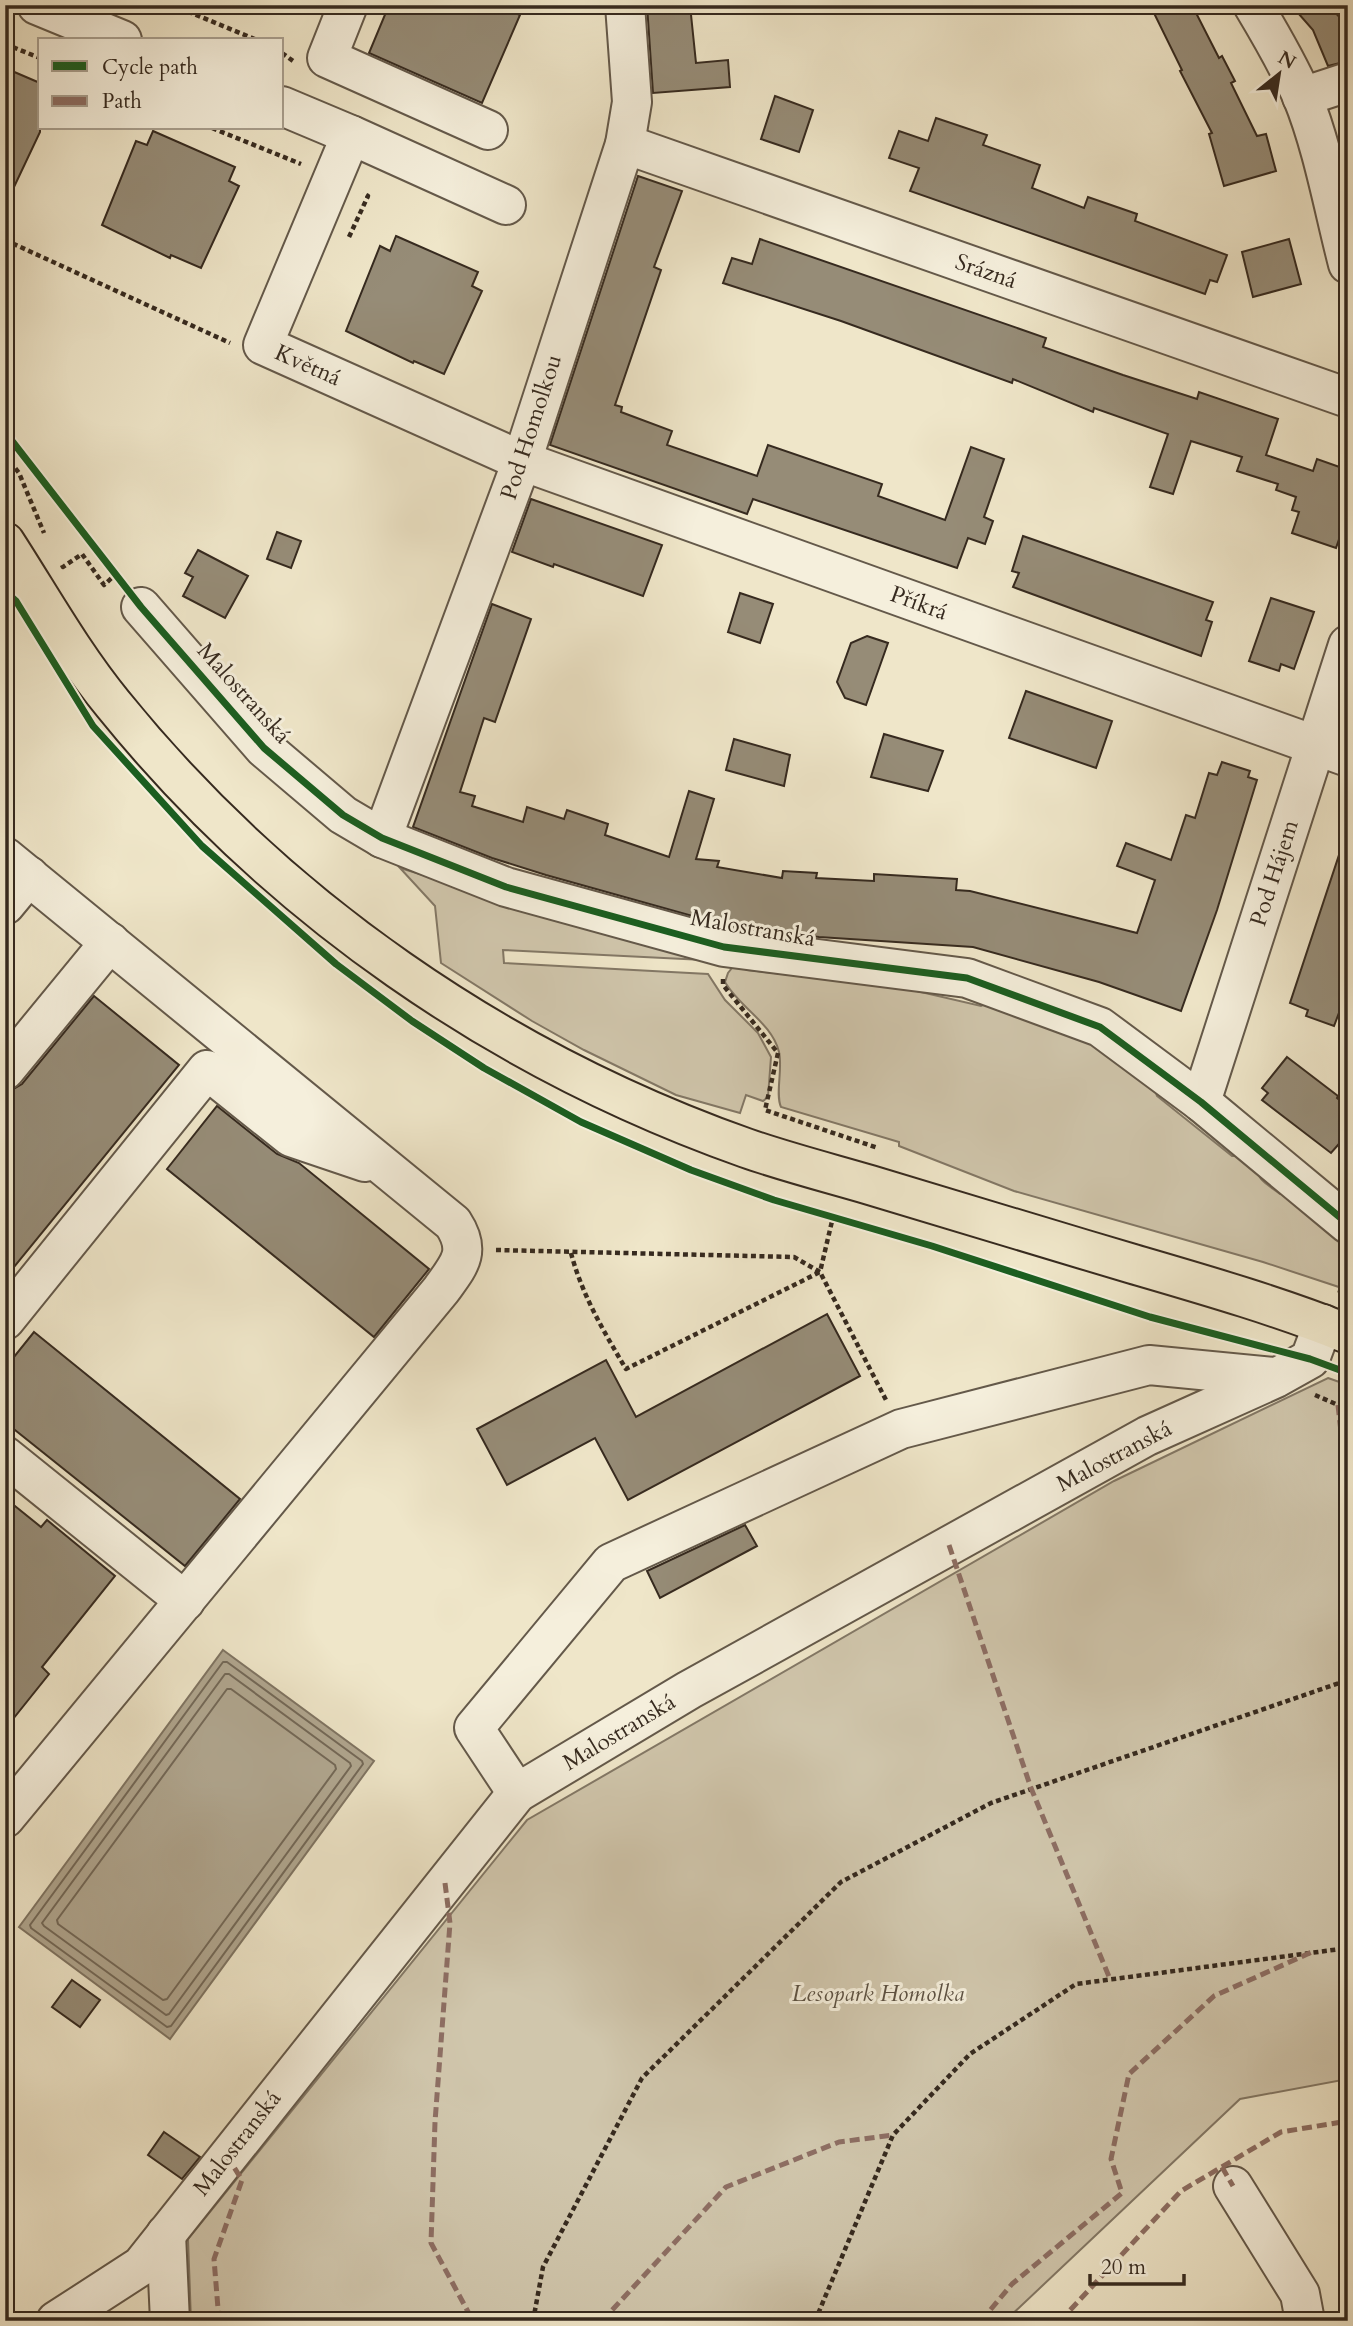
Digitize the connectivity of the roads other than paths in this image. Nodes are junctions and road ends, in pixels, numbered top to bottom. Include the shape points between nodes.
1 (37, 5) edge
2 (348, 5) edge
3 (625, 5) edge
4 (1253, 5) edge
5 (117, 38) edge
6 (1348, 82) edge
7 (398, 90) junction
8 (1348, 105) edge
9 (1306, 106) junction
10 (284, 107) edge
11 (488, 130) dead end
12 (363, 140) junction
13 (625, 144) junction
14 (506, 205) dead end
15 (1348, 264) edge
16 (1348, 398) edge
17 (522, 461) junction
18 (5, 542) edge
19 (141, 607) road end
20 (1348, 645) edge
21 (1331, 750) edge
22 (382, 838) junction
23 (17, 866) edge
24 (5, 905) edge
25 (110, 942) junction
26 (5, 1070) edge
27 (1201, 1102) junction
28 (390, 1171) junction
29 (1348, 1224) edge
30 (5, 1320) edge
31 (1335, 1329) edge
32 (1276, 1378) junction
33 (5, 1456) edge
34 (185, 1601) junction
35 (517, 1793) junction
36 (5, 1818) edge
37 (1233, 2186) dead end
38 (166, 2234) junction
39 (57, 2321) edge
40 (170, 2321) edge
41 (1305, 2321) edge

1 - 5 street
2 - 7 street via 327,58
3 - 13 street, Pod Homolkou via 632,102
4 - 9 street
6 - 9 street
7 - 11 street
7 - 12 street, Květná
8 - 9 street
9 - 15 street
10 - 12 street
12 - 14 street
12 - 17 street, Květná via 332,179 252,347
13 - 16 street, Srázná
13 - 17 street, Pod Homolkou
17 - 21 street, Příkrá
17 - 22 street, Pod Homolkou
18 - 31 main road, Malostranská via 111,701 210,812 317,909 421,986 527,1051 657,1114 748,1149 1182,1278
19 - 22 street, Malostranská via 264,748 343,815
20 - 21 street, Pod Hájem
21 - 27 street, Pod Hájem
22 - 27 street, Malostranská via 506,887 724,947 967,978 1100,1027
23 - 24 street
23 - 25 street
25 - 26 street
25 - 28 street
27 - 29 street, Malostranská
28 - 30 street via 291,1137 207,1070
28 - 34 street via 453,1223 464,1249 457,1268
31 - 32 street, Malostranská via 1310,1359
32 - 35 street, Malostranská via 1147,1436 689,1690
32 - 35 street via 1149,1365 901,1429 611,1563 474,1728
33 - 34 street
34 - 36 street
35 - 38 street, Malostranská
37 - 41 street via 1300,2294
38 - 39 street, Malostranská via 141,2266
38 - 40 street

